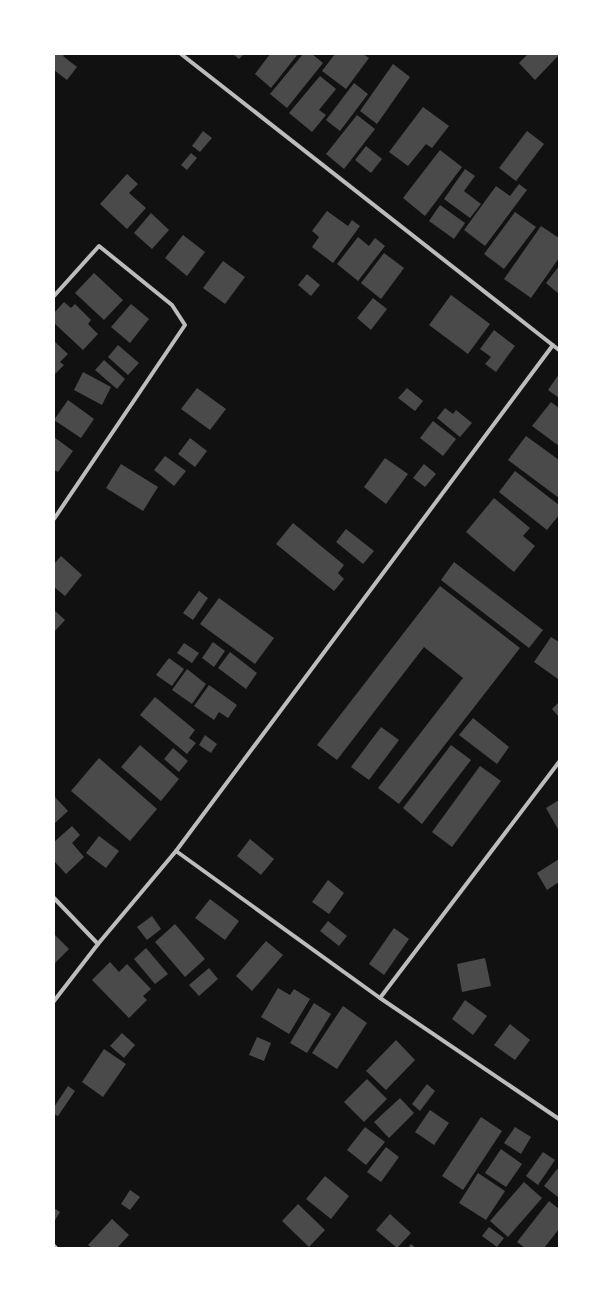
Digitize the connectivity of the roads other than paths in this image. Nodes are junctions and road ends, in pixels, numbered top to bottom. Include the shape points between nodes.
1 (181, 54) edge
2 (54, 296) edge
3 (554, 345) junction
4 (559, 350) edge
5 (54, 519) edge
6 (559, 762) edge
7 (176, 851) junction
8 (54, 898) edge
9 (98, 944) junction
10 (380, 998) junction
11 (54, 1001) edge
12 (559, 1119) edge
13 (54, 1246) edge
14 (56, 1248) edge

1 - 3 street
2 - 5 street via 99,246 172,305 185,325
3 - 4 street
3 - 7 street
6 - 10 street
7 - 9 street
7 - 10 street
8 - 9 street
9 - 11 street
10 - 12 street
13 - 14 street

